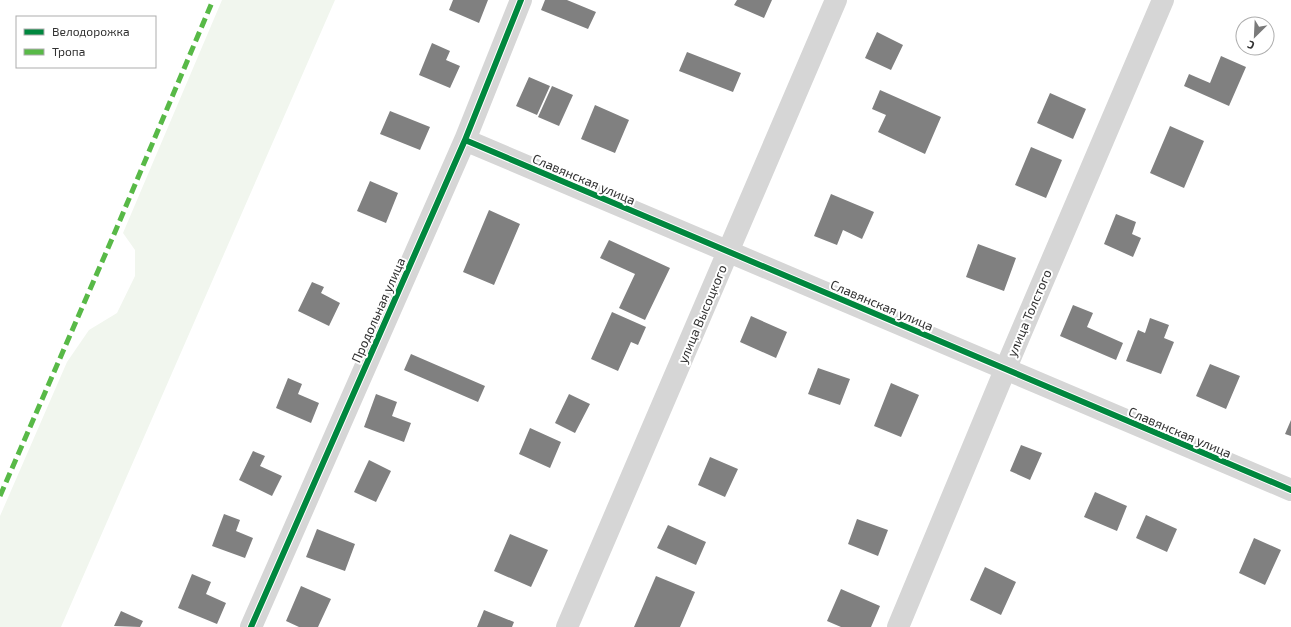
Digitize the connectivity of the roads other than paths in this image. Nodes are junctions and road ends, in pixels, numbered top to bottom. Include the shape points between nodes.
1 (521, 0) edge
2 (836, 0) edge
3 (1162, 0) edge
4 (465, 140) junction
5 (729, 252) junction
6 (1005, 370) junction
7 (1291, 490) edge
8 (251, 627) edge
9 (567, 627) edge
10 (898, 627) edge

1 - 4 street, Продольная улица
2 - 5 street, улица Высоцкого
3 - 6 street, улица Толстого
4 - 5 street, Славянская улица
4 - 8 street, Продольная улица
5 - 6 street, Славянская улица
5 - 9 street, улица Высоцкого
6 - 7 street, Славянская улица
6 - 10 street, улица Толстого

